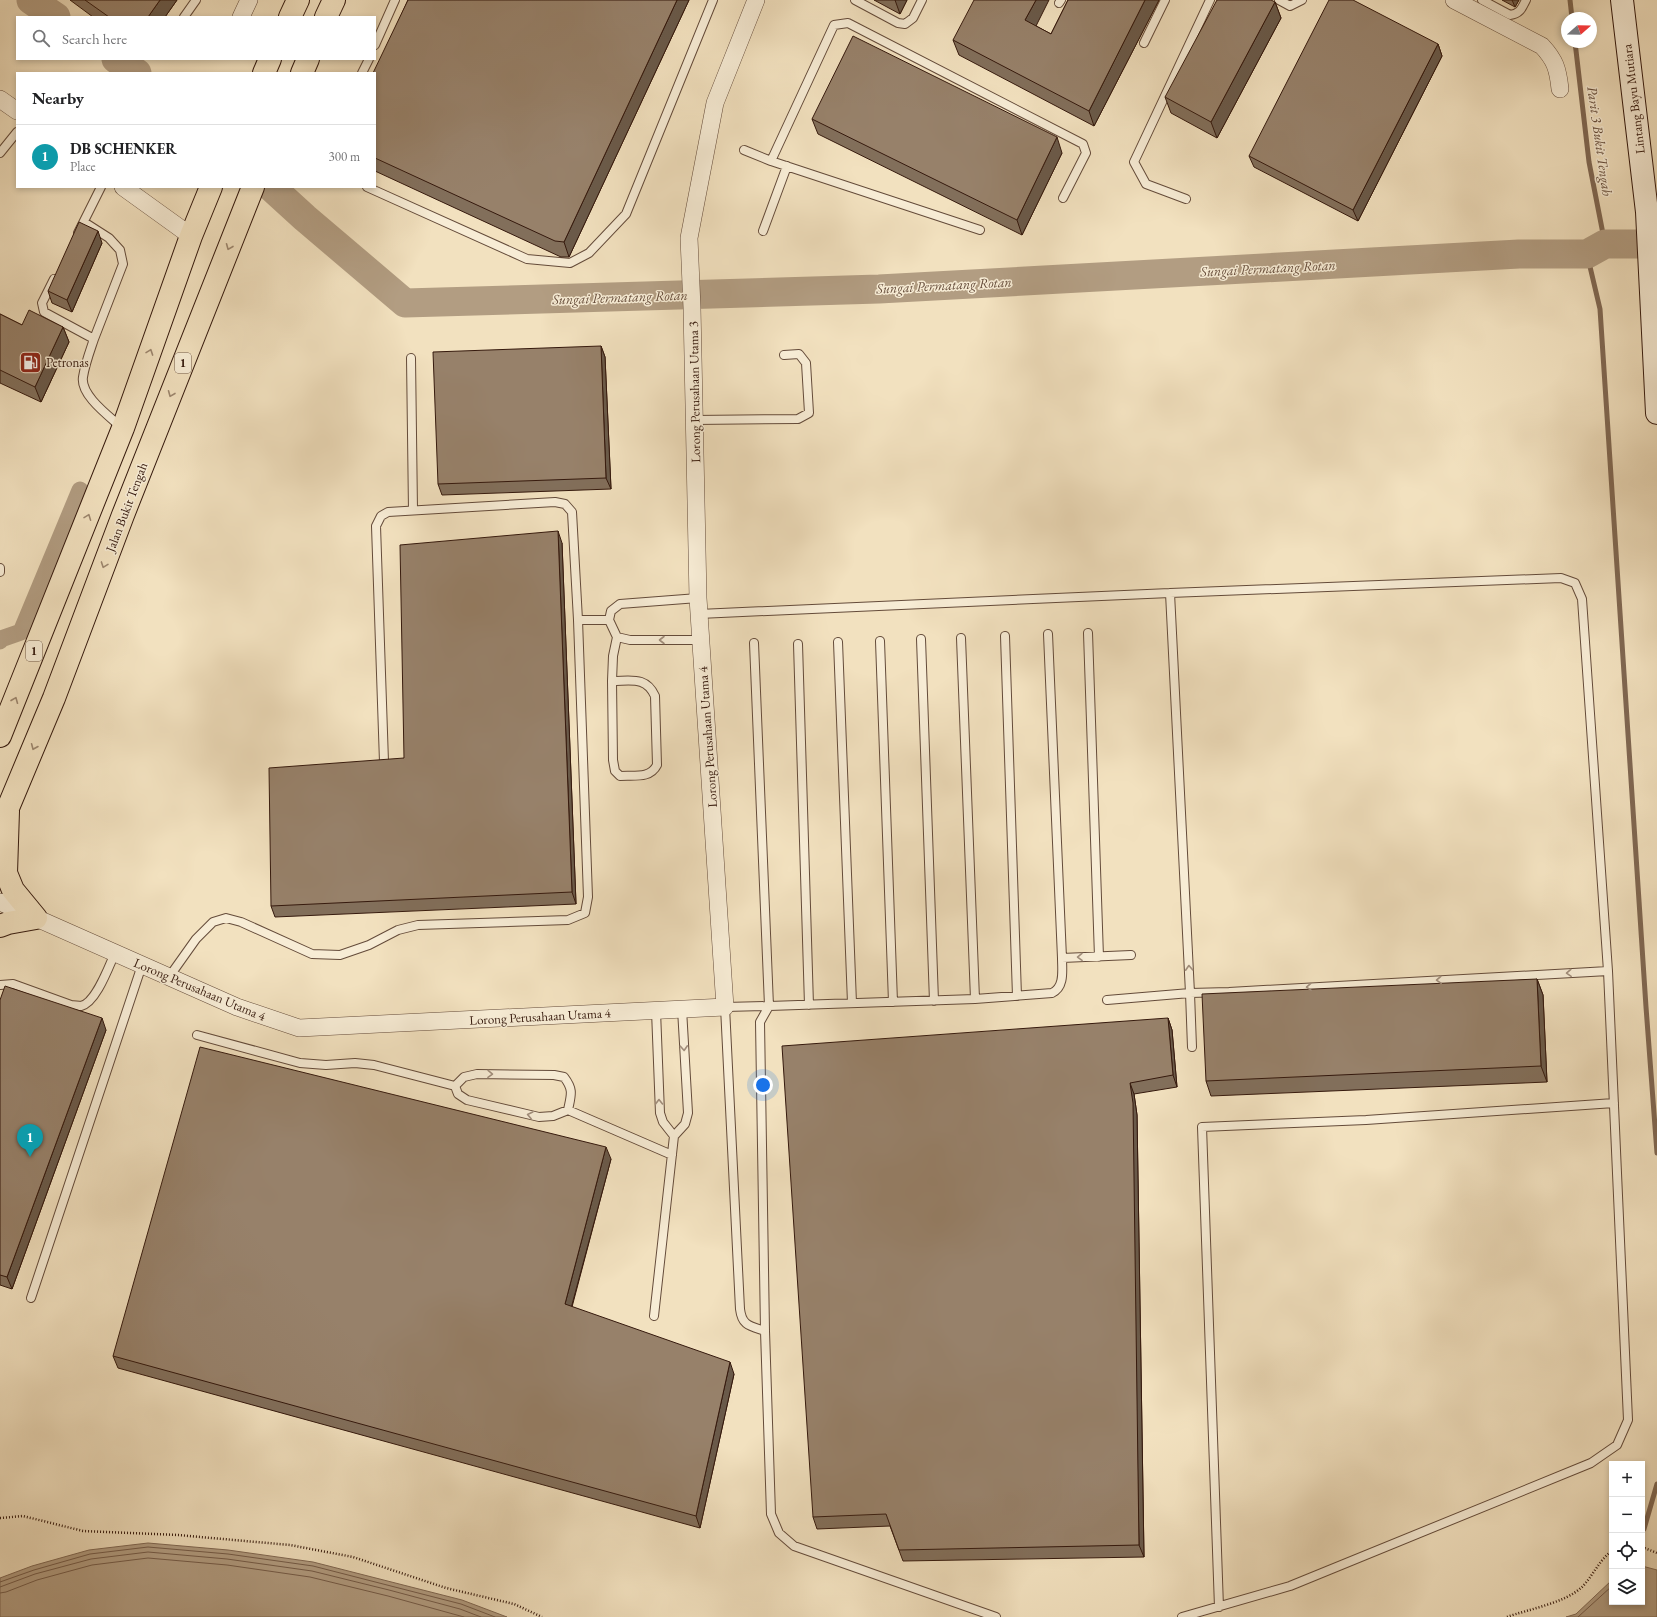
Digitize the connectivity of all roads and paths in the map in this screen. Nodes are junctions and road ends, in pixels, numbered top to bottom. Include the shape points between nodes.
1 (196, 0) edge
2 (249, 0) edge
3 (298, 0) edge
4 (334, 0) edge
5 (395, 0) edge
6 (714, 0) edge
7 (756, 0) edge
8 (855, 0) edge
9 (922, 0) edge
10 (1165, 0) edge
11 (1210, 0) edge
12 (1279, 0) edge
13 (1302, 0) edge
14 (1454, 0) edge
15 (1482, 0) edge
16 (1526, 0) edge
17 (1622, 0) edge
18 (185, 16) edge
19 (242, 16) edge
20 (290, 16) edge
21 (326, 16) edge
22 (376, 43) edge
23 (1144, 43) dead end
24 (270, 60) edge
25 (308, 60) edge
26 (368, 60) edge
27 (264, 72) edge
28 (302, 72) edge
29 (362, 72) edge
30 (1560, 89) dead end
31 (0, 99) edge
32 (16, 110) edge
33 (16, 133) edge
34 (744, 150) dead end
35 (0, 153) edge
36 (771, 161) junction
37 (787, 166) junction
38 (101, 188) edge
39 (124, 188) edge
40 (210, 188) edge
41 (253, 188) edge
42 (369, 188) edge
43 (1063, 198) dead end
44 (1186, 199) dead end
45 (84, 222) junction
46 (980, 230) dead end
47 (763, 231) dead end
48 (191, 236) junction
49 (73, 242) edge
50 (59, 269) edge
51 (1654, 307) edge
52 (94, 339) junction
53 (784, 355) dead end
54 (411, 358) dead end
55 (1657, 403) edge
56 (694, 420) junction
57 (122, 428) junction
58 (413, 510) junction
59 (0, 568) edge
60 (0, 572) edge
61 (1170, 593) junction
62 (578, 620) junction
63 (609, 620) junction
64 (699, 620) junction
65 (1088, 633) dead end
66 (1048, 634) dead end
67 (1005, 636) dead end
68 (617, 637) junction
69 (961, 638) dead end
70 (921, 639) dead end
71 (880, 641) dead end
72 (838, 642) dead end
73 (754, 643) dead end
74 (798, 644) dead end
75 (612, 681) junction
76 (0, 736) edge
77 (384, 762) edge
78 (4, 818) edge
79 (0, 902) edge
80 (36, 918) junction
81 (0, 926) edge
82 (115, 953) junction
83 (1131, 956) dead end
84 (1099, 957) junction
85 (1062, 958) junction
86 (142, 965) junction
87 (1608, 971) junction
88 (169, 977) junction
89 (0, 986) edge
90 (1190, 993) junction
91 (1017, 996) junction
92 (975, 999) junction
93 (1107, 1000) dead end
94 (934, 1001) junction
95 (893, 1002) junction
96 (852, 1003) junction
97 (809, 1005) junction
98 (768, 1006) junction
99 (725, 1008) junction
100 (682, 1010) junction
101 (656, 1011) junction
102 (197, 1035) dead end
103 (1192, 1048) dead end
104 (455, 1086) junction
105 (1614, 1103) junction
106 (568, 1110) junction
107 (674, 1136) junction
108 (672, 1154) junction
109 (31, 1298) dead end
110 (654, 1316) dead end
111 (765, 1331) junction
112 (0, 1518) edge
113 (1645, 1547) edge
114 (1609, 1553) edge
115 (1657, 1553) edge
116 (1219, 1607) junction
117 (542, 1617) edge
118 (996, 1617) edge
119 (1182, 1617) edge
120 (1507, 1617) edge

1 - 18 lane
2 - 19 street
3 - 20 highway
4 - 21 highway
5 - 22 lane
6 - 42 lane via 626,214 589,253 570,263 527,259
7 - 56 street, Lorong Perusahaan Utama 3 via 715,103 689,238
8 - 9 lane via 905,24 913,18
10 - 23 lane
11 - 44 lane via 1134,162 1146,184
12 - 13 lane via 1290,6
14 - 30 street via 1542,46 1552,57
15 - 16 lane via 1510,15 1515,15 1520,12
17 - 51 street, Lintang Bayu Mutiara via 1647,212
24 - 27 highway
25 - 28 highway
26 - 29 lane
31 - 32 street
33 - 35 lane
34 - 36 lane
36 - 37 lane
36 - 43 lane via 834,25 848,23 1083,144 1086,153
37 - 46 lane
37 - 47 lane
38 - 45 lane
39 - 48 street
40 - 48 highway, 1
41 -> 78 highway, Jalan Bukit Tengah / 1 via 123,515 54,698
45 - 49 lane
45 - 52 lane via 109,238 120,250 123,264
57 -> 48 highway, 1
50 - 52 lane via 42,303 44,312
51 - 55 street, Lintang Bayu Mutiara
52 - 57 lane via 82,379 84,389
53 - 56 lane via 799,354 806,363 809,413 798,419
54 - 58 lane
56 - 64 street, Lorong Perusahaan Utama 3
76 -> 57 highway, 1
58 - 62 lane via 555,502 564,504 572,512
58 - 77 lane via 388,512 381,516 376,526
59 - 60 lane
61 - 64 lane
61 - 87 lane via 1560,578 1575,583 1582,599
90 -> 61 lane
62 - 63 lane
62 - 88 lane via 588,897 585,913 568,920 418,925 398,930 369,945 340,955 312,954 241,922 226,918 213,922 196,939
63 - 64 lane via 611,611 620,604
63 - 68 lane
64 -> 68 lane via 630,640
64 - 99 street, Lorong Perusahaan Utama 4
65 - 84 lane
66 - 85 lane
67 - 91 lane
68 - 75 lane
69 - 92 lane
70 - 94 lane
71 - 95 lane
72 - 96 lane
73 - 98 lane
74 - 97 lane
75 - 75 lane via 615,771 620,776 647,775 654,771 657,765 655,696 652,688 643,681
78 - 80 highway via 6,873 13,890
79 - 80 street, Lorong Perusahaan Utama 4
80 - 81 highway
80 - 82 street, Lorong Perusahaan Utama 4
82 - 86 street, Lorong Perusahaan Utama 4
82 - 89 lane via 99,988 88,1002 81,1006 71,1005 12,984
83 - 84 lane
84 -> 85 lane
85 - 91 lane via 1061,986 1058,990 1052,993
86 - 88 street, Lorong Perusahaan Utama 4
86 - 109 lane
87 -> 90 lane
87 - 105 lane
88 - 101 street, Lorong Perusahaan Utama 4 via 237,1007 300,1028
90 - 93 lane
90 - 103 lane
91 - 92 lane
92 - 94 lane
94 - 95 lane
95 - 96 lane
96 - 97 lane
97 - 98 lane
98 - 99 lane
98 - 111 lane via 760,1022
99 - 100 street, Lorong Perusahaan Utama 4
99 - 111 lane via 740,1309 747,1325
100 - 101 street, Lorong Perusahaan Utama 4
100 -> 107 lane via 688,1113 686,1124
107 -> 101 lane via 662,1122 660,1113
102 - 104 lane via 300,1063 374,1065
106 -> 104 lane via 553,1116 539,1117 467,1100 458,1094
104 -> 106 lane via 464,1077 476,1074 564,1077 571,1085
105 - 116 lane via 1628,1420 1617,1445 1591,1463 1290,1586
105 - 116 lane via 1366,1120 1202,1127
106 - 108 lane
107 - 108 lane
108 - 110 lane
111 - 118 lane via 771,1514 779,1533 794,1546
112 - 117 path via 23,1516 83,1531 178,1535 290,1545 354,1557 446,1588 514,1604
113 - 115 path
114 - 120 path via 1581,1588 1570,1595
116 - 119 lane

